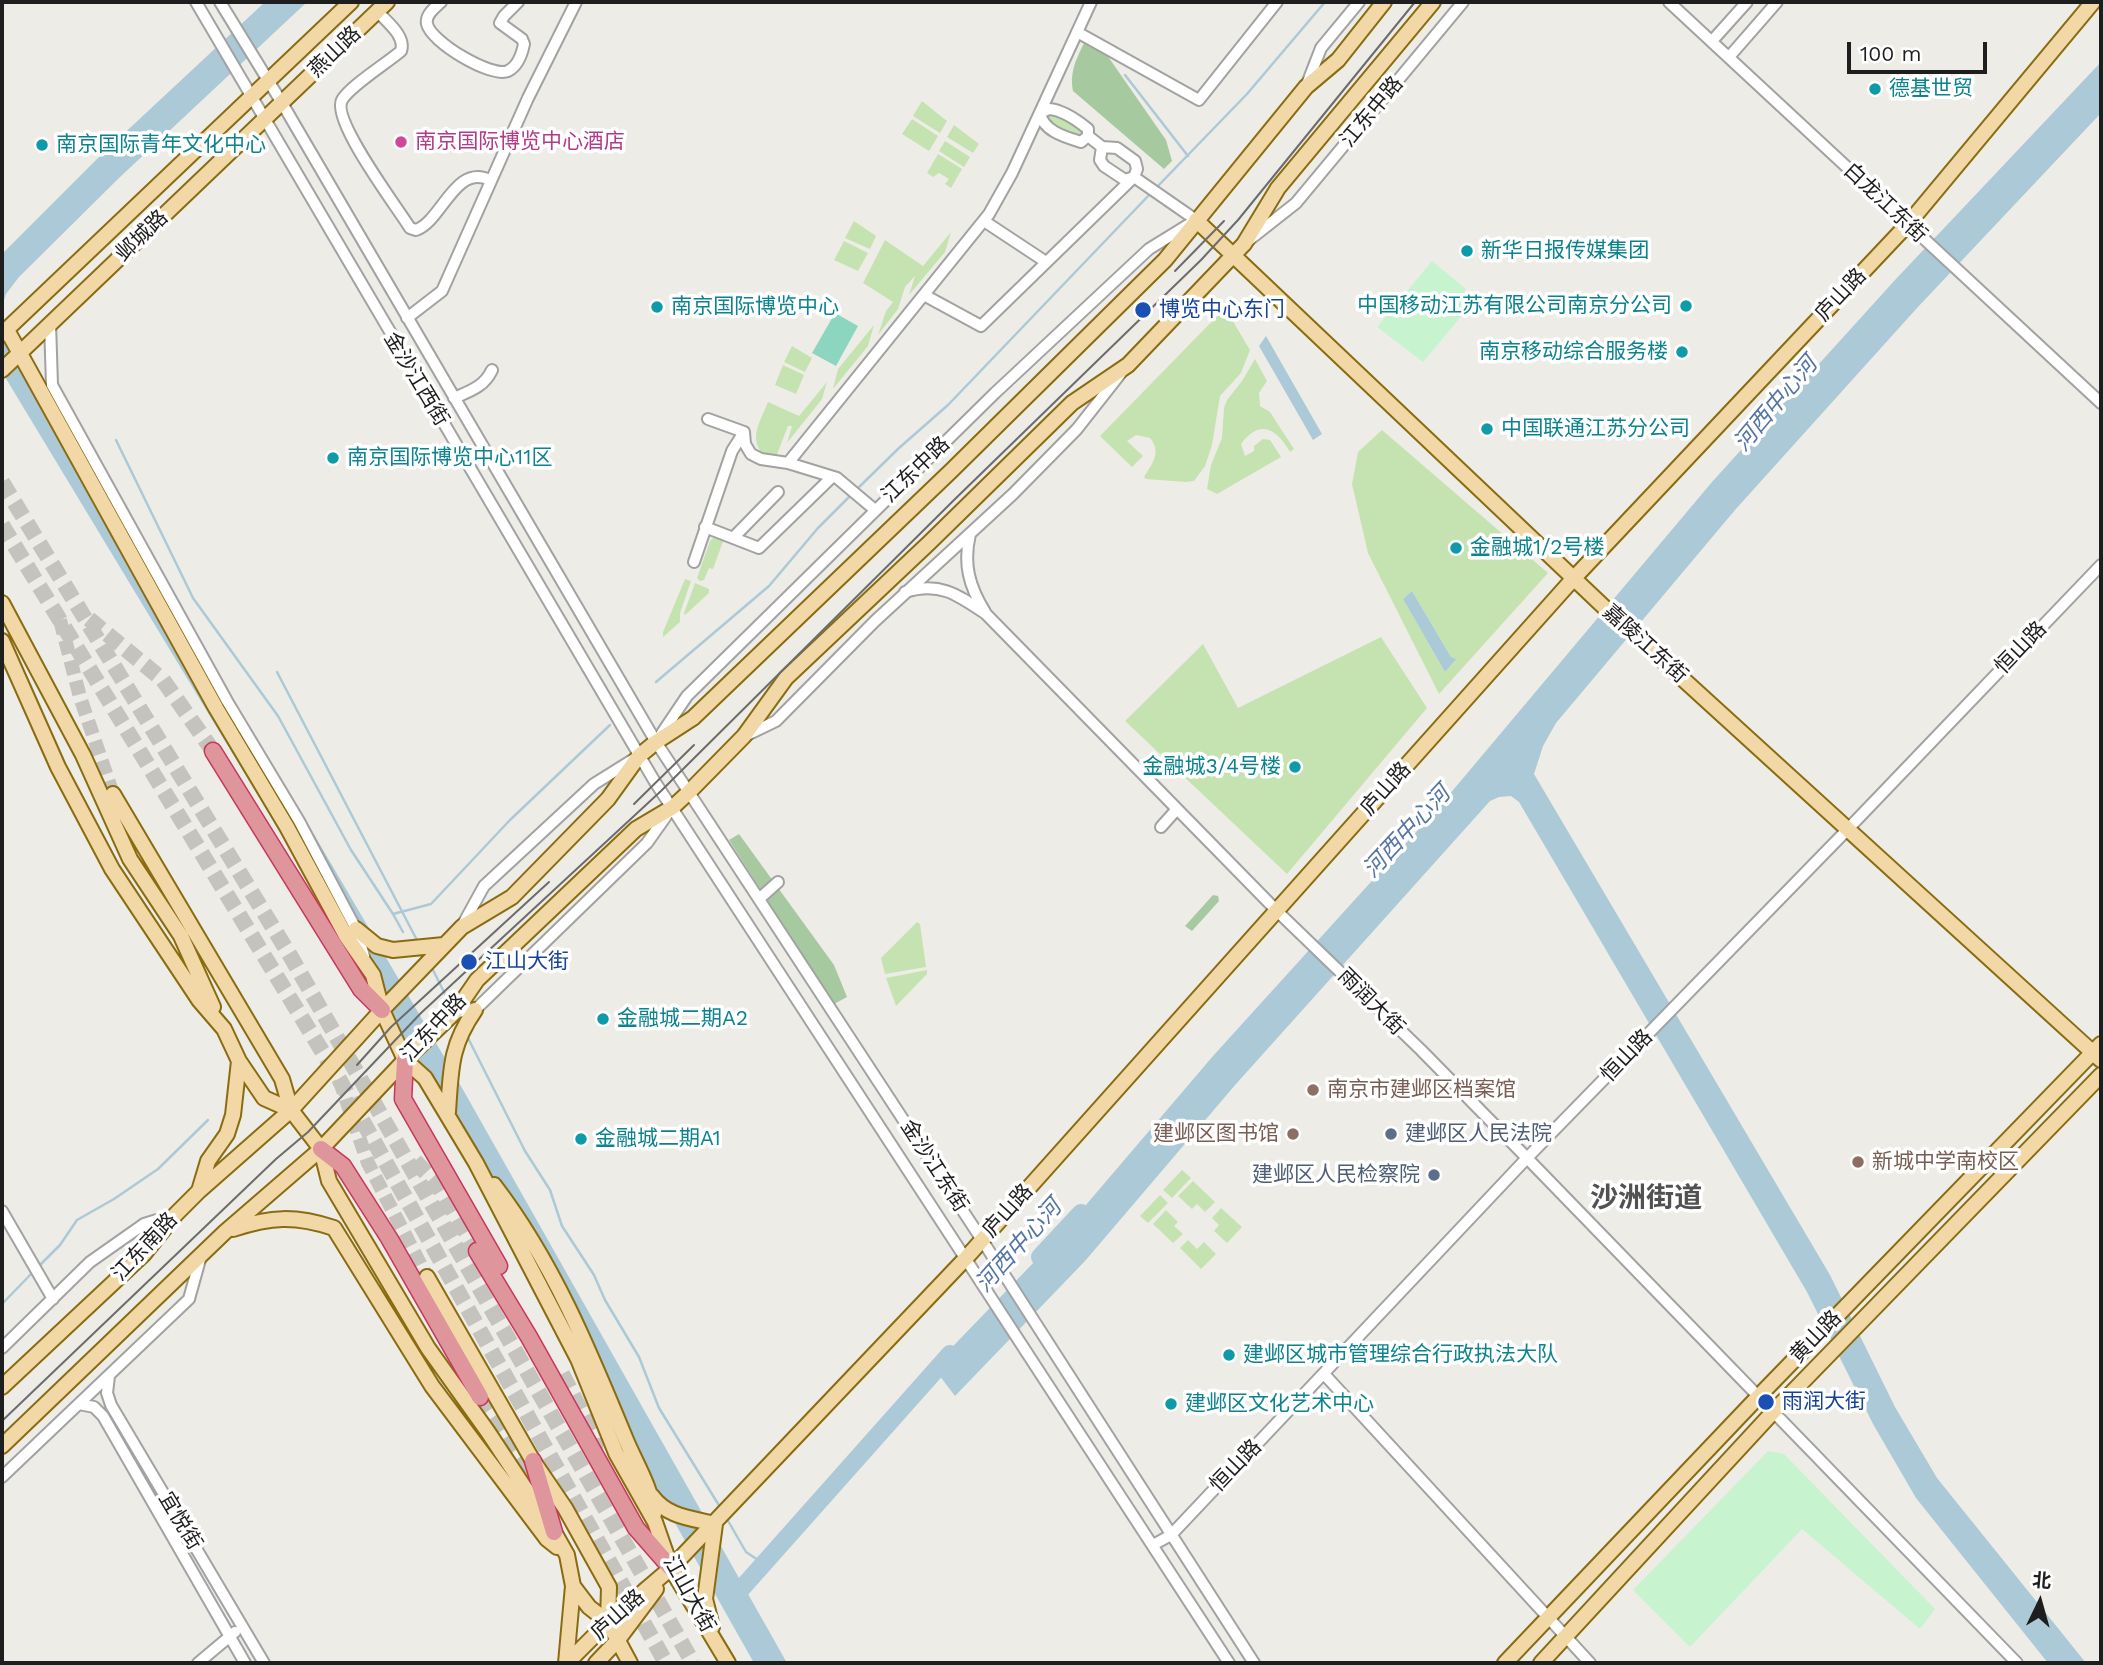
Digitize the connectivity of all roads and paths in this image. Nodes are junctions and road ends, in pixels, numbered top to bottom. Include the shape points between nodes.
1 (196, 2) edge
2 (220, 2) edge
3 (351, 2) edge
4 (441, 2) edge
5 (518, 2) edge
6 (1091, 2) edge
7 (1277, 2) edge
8 (1359, 2) edge
9 (1384, 2) edge
10 (1433, 2) edge
11 (1463, 2) edge
12 (1669, 2) edge
13 (1747, 2) edge
14 (1777, 2) edge
15 (2093, 2) edge
16 (571, 4) edge
17 (382, 7) edge
18 (1077, 32) junction
19 (1712, 41) junction
20 (1729, 57) junction
21 (269, 81) junction
22 (1306, 87) junction
23 (252, 97) junction
24 (282, 103) junction
25 (1040, 113) junction
26 (264, 120) junction
27 (1088, 136) junction
28 (1102, 147) junction
29 (463, 172) dead end
30 (1135, 177) junction
31 (490, 180) junction
32 (452, 192) junction
33 (1196, 220) junction
34 (984, 221) junction
35 (1908, 224) junction
36 (1244, 244) junction
37 (1233, 255) junction
38 (1046, 262) junction
39 (924, 295) junction
40 (407, 318) junction
41 (50, 323) junction
42 (4, 332) edge
43 (19, 351) junction
44 (1128, 365) junction
45 (2, 370) edge
46 (492, 370) dead end
47 (454, 398) junction
48 (2101, 403) edge
49 (708, 419) dead end
50 (744, 432) junction
51 (788, 463) junction
52 (832, 477) junction
53 (778, 492) dead end
54 (875, 510) junction
55 (705, 527) junction
56 (970, 533) junction
57 (733, 538) junction
58 (694, 562) dead end
59 (2101, 565) edge
60 (1574, 578) junction
61 (905, 592) junction
62 (2, 603) edge
63 (986, 614) junction
64 (2, 641) edge
65 (744, 736) junction
66 (656, 741) junction
67 (213, 751) tunnel mouth
68 (639, 756) junction
69 (689, 792) junction
70 (113, 794) tunnel mouth
71 (673, 807) junction
72 (1178, 809) junction
73 (1161, 827) dead end
74 (1847, 830) junction
75 (778, 882) dead end
76 (759, 899) junction
77 (1277, 911) junction
78 (462, 926) junction
79 (356, 929) junction
80 (444, 945) junction
81 (366, 962) junction
82 (382, 1010) junction
83 (475, 1010) junction
84 (455, 1012) junction
85 (224, 1029) junction
86 (827, 1044) junction
87 (815, 1052) dead end
88 (2099, 1052) edge
89 (405, 1060) junction
90 (239, 1061) junction
91 (2101, 1075) edge
92 (290, 1110) junction
93 (448, 1112) junction
94 (321, 1149) junction
95 (1527, 1158) junction
96 (476, 1163) junction
97 (282, 1184) joint
98 (199, 1191) junction
99 (2, 1211) edge
100 (176, 1214) junction
101 (225, 1232) junction
102 (982, 1240) junction
103 (477, 1251) tunnel mouth
104 (201, 1256) junction
105 (966, 1258) junction
106 (427, 1277) tunnel mouth
107 (50, 1294) junction
108 (2, 1349) edge
109 (562, 1374) tunnel mouth
110 (1324, 1374) junction
111 (109, 1376) junction
112 (2, 1387) edge
113 (1759, 1396) junction
114 (480, 1397) tunnel mouth
115 (79, 1404) junction
116 (1774, 1411) junction
117 (2, 1446) edge
118 (533, 1461) junction
119 (2, 1476) edge
120 (652, 1496) junction
121 (655, 1522) junction
122 (715, 1524) junction
123 (554, 1532) junction
124 (1171, 1535) junction
125 (1153, 1545) junction
126 (567, 1555) junction
127 (671, 1568) junction
128 (573, 1586) junction
129 (1549, 1618) junction
130 (608, 1622) junction
131 (242, 1625) junction
132 (229, 1636) junction
133 (1566, 1637) junction
134 (617, 1641) junction
135 (716, 1642) junction
136 (2013, 1662) edge
137 (198, 1663) edge
138 (244, 1663) edge
139 (264, 1663) edge
140 (566, 1663) edge
141 (596, 1663) edge
142 (630, 1663) edge
143 (728, 1663) edge
144 (1229, 1663) edge
145 (1254, 1663) edge
146 (1505, 1663) edge
147 (1541, 1663) edge
148 (1590, 1663) edge

1 - 23 street, 金沙江西街
2 - 21 street, 金沙江西街
3 - 21 main road, 燕山路
4 - 5 street via 428,16 430,30 458,54 497,72 507,71 521,55 522,39 500,23
6 - 18 street
7 - 18 street via 1199,100
8 - 22 street via 1321,48
9 - 22 main road, 江东中路 via 1338,60
10 - 36 main road, 江东中路 via 1279,188
11 - 36 street, 江东中路 via 1296,203
12 - 19 street, 白龙江东街
13 - 19 street
14 - 20 street
15 - 35 main road, 庐山路
16 - 31 street
17 - 24 main road, 燕山路
17 - 32 street via 403,47 347,94 340,106 344,124 410,228 423,228
18 - 25 street
19 - 20 street, 白龙江东街
20 - 35 street, 白龙江东街
21 - 23 main road, 邺城路
21 - 24 street, 金沙江西街
22 - 33 main road, 江东中路
23 - 26 street, 金沙江西街
23 - 42 main road, 邺城路
24 - 26 main road, 邺城路
24 - 40 street, 金沙江西街
25 - 27 street via 1058,110 1088,129
25 - 27 street via 1048,128 1081,142
25 - 34 street
26 - 41 main road, 邺城路
26 - 68 street, 金沙江西街
27 - 28 street
28 - 30 street via 1117,148 1135,161
28 - 30 street via 1104,166 1125,180
29 - 32 street
30 - 33 street
30 - 38 street
31 - 32 street via 476,176
31 - 40 street via 442,291
33 - 37 main road, 嘉陵江东街
33 - 54 street, 江东中路 via 1149,249
33 - 66 main road, 江东中路 via 1165,260 951,471 693,719
34 - 38 street
34 - 39 street
35 - 48 street, 白龙江东街
35 - 60 main road, 庐山路
36 - 37 main road, 江东中路
37 - 44 main road, 江东中路
37 - 60 main road, 嘉陵江东街
38 - 39 street via 981,326
39 - 51 street
40 - 47 street, 金沙江西街
41 - 43 main road, 邺城路
41 - 79 street via 52,385
42 - 43 main road, 江山大街
43 - 45 main road, 邺城路
43 - 81 main road, 江山大街 via 216,708 346,936
44 - 56 street, 江东中路 via 1077,429
44 - 65 main road, 江东中路 via 1072,403 786,678
46 - 47 street via 478,388
47 - 66 street, 金沙江西街
49 - 50 street
50 - 51 street via 751,454
50 - 55 street via 732,451
51 - 52 street
52 - 54 street
52 - 57 street via 759,548
53 - 57 street
54 - 66 street, 江东中路 via 687,696
55 - 57 street
55 - 58 street
56 - 61 street, 江东中路
56 - 63 street via 966,568
59 - 74 street, 恒山路
60 - 74 main road, 嘉陵江东街
60 - 77 main road, 庐山路
61 - 63 street via 946,590
61 - 65 street, 江东中路 via 776,721
62 - 85 main road via 83,755 130,859 181,936
63 - 72 street, 雨润大街
64 - 85 main road via 58,767 113,869 199,1000
65 - 69 main road, 江东中路
66 - 68 main road, 江东中路
66 - 69 street, 金沙江东街
67 - 82 highway via 361,989
68 - 71 street, 金沙江东街
68 - 78 main road, 江东中路 via 608,799 512,897
68 - 78 street, 江东中路 via 594,783 484,886
69 - 71 main road, 江东中路
69 - 76 street, 金沙江东街
70 - 92 main road via 282,1079
71 - 83 street via 647,843
71 - 84 main road, 江东中路 via 636,829 477,980
71 - 86 street, 金沙江东街
72 - 73 street
72 - 77 street, 雨润大街
74 - 88 main road, 嘉陵江东街
74 - 95 street, 恒山路
75 - 76 street
76 - 102 street, 金沙江东街
77 - 95 street, 雨润大街
77 - 102 main road, 庐山路
78 - 80 main road, 江东中路
79 - 80 main road via 377,946 393,950
79 - 81 street
80 - 82 main road, 江东中路
81 - 82 main road, 江山大街
82 - 89 main road, 江山大街
82 - 92 main road, 江东中路
83 - 84 street
83 - 93 main road via 451,1059
84 - 89 main road, 江东中路
85 - 90 main road
86 - 87 street
86 - 105 street, 金沙江东街 via 837,1069
88 - 113 main road, 黄山路
89 - 93 main road, 江山大街 via 425,1078
89 - 94 main road, 江东中路
89 - 109 highway via 403,1098
90 - 92 main road via 264,1098
90 - 98 main road via 233,1115 227,1134 208,1161
91 - 116 main road, 黄山路
92 - 94 main road
92 - 98 main road, 江东南路
93 - 96 main road, 江山大街
94 - 97 main road, 江东中路
94 - 114 highway via 350,1176
94 - 123 main road via 328,1181 428,1348
95 - 110 street, 恒山路
95 - 113 street, 雨润大街
96 - 120 main road, 江山大街 via 518,1216 551,1272
96 - 121 main road, 江山大街 via 578,1359 616,1453
97 - 101 main road, 江东南路
98 - 100 main road, 江东南路
99 - 107 street
100 - 107 street via 144,1224
100 - 112 main road, 江东南路 via 144,1254
101 - 104 main road, 江东南路
101 - 126 main road via 289,1218 334,1228 432,1386 547,1539
102 - 105 main road, 庐山路
102 - 124 street, 金沙江东街
103 - 127 highway via 636,1528
104 - 111 street via 190,1298
104 - 117 main road, 江东南路
105 - 122 main road, 庐山路
105 - 125 street, 金沙江东街
106 - 118 main road
107 - 108 street
110 - 124 street, 恒山路
110 - 129 street
111 - 115 street
111 - 131 street, 宜悦街 via 111,1405
113 - 116 street, 雨润大街
113 - 129 main road, 黄山路
115 - 119 street
115 - 132 street, 宜悦街 via 94,1407 103,1416
116 - 133 main road, 黄山路
116 - 136 street, 雨润大街
118 - 123 highway
118 - 130 main road via 609,1587
120 - 121 main road, 江山大街
120 - 122 main road via 674,1514
121 - 127 main road, 江山大街
122 - 127 main road, 庐山路
122 - 135 main road via 705,1599
123 - 126 main road
124 - 125 street, 恒山路
124 - 145 street, 金沙江东街
125 - 144 street, 金沙江东街
126 - 128 main road
127 - 130 main road, 庐山路
127 - 134 main road, 庐山路
127 - 135 main road, 江山大街
128 - 130 main road
128 - 140 main road
129 - 133 street
129 - 146 main road, 黄山路
130 - 134 main road
130 - 140 main road, 庐山路
131 - 132 street
131 - 139 street, 宜悦街
132 - 137 street
132 - 138 street, 宜悦街
133 - 147 main road, 黄山路
133 - 148 street
134 - 141 main road, 庐山路
134 - 142 main road
135 - 143 main road, 江山大街

